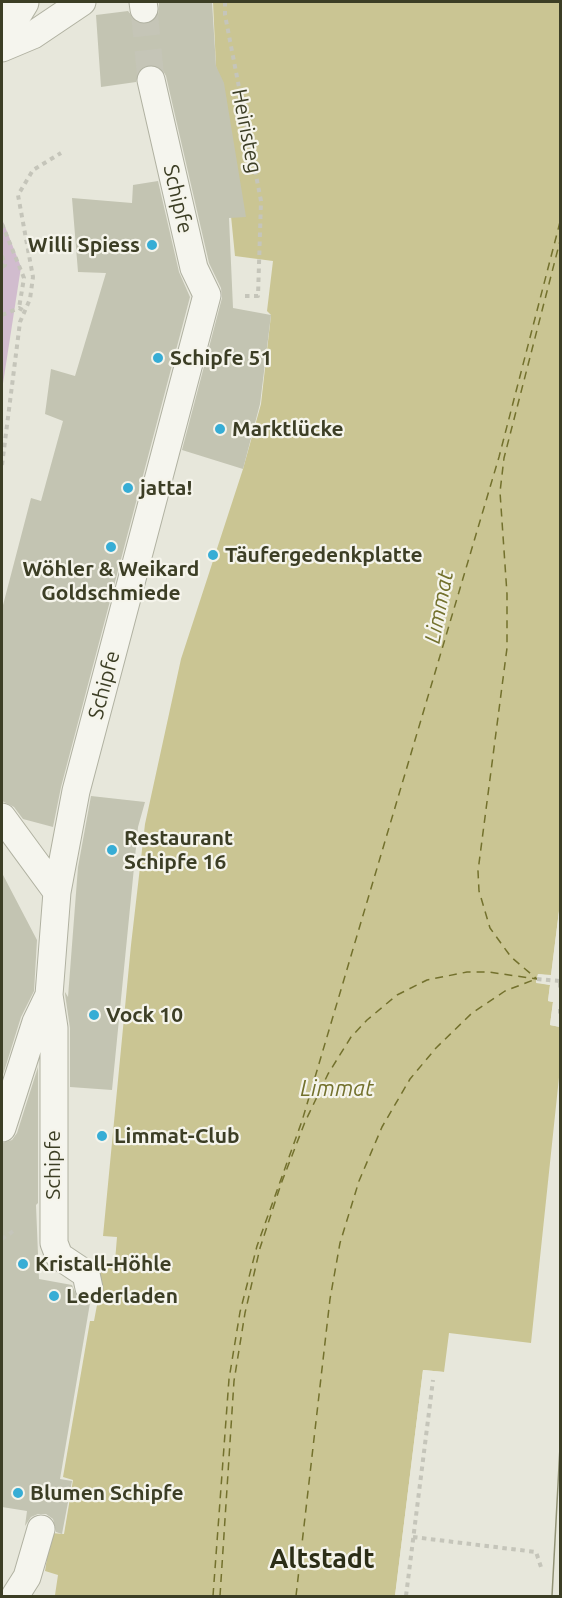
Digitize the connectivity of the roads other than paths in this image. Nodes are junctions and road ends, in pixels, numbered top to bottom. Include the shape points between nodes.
1 (22, 2) edge
2 (82, 2) edge
3 (2, 35) edge
4 (2, 48) edge
5 (151, 80) tunnel mouth
6 (2, 817) edge
7 (57, 892) junction
8 (49, 995) junction
9 (2, 1128) edge
10 (89, 1288) dead end
11 (41, 1529) dead end
12 (14, 1594) edge

1 - 3 street
2 - 4 street via 33,35
5 - 7 street, Schipfe via 194,268 207,295 76,791
6 - 7 street
7 - 8 street, Schipfe
8 - 9 street via 36,1022
8 - 10 street, Schipfe via 54,1028 54,1243 59,1256 86,1274
11 - 12 street via 27,1577

